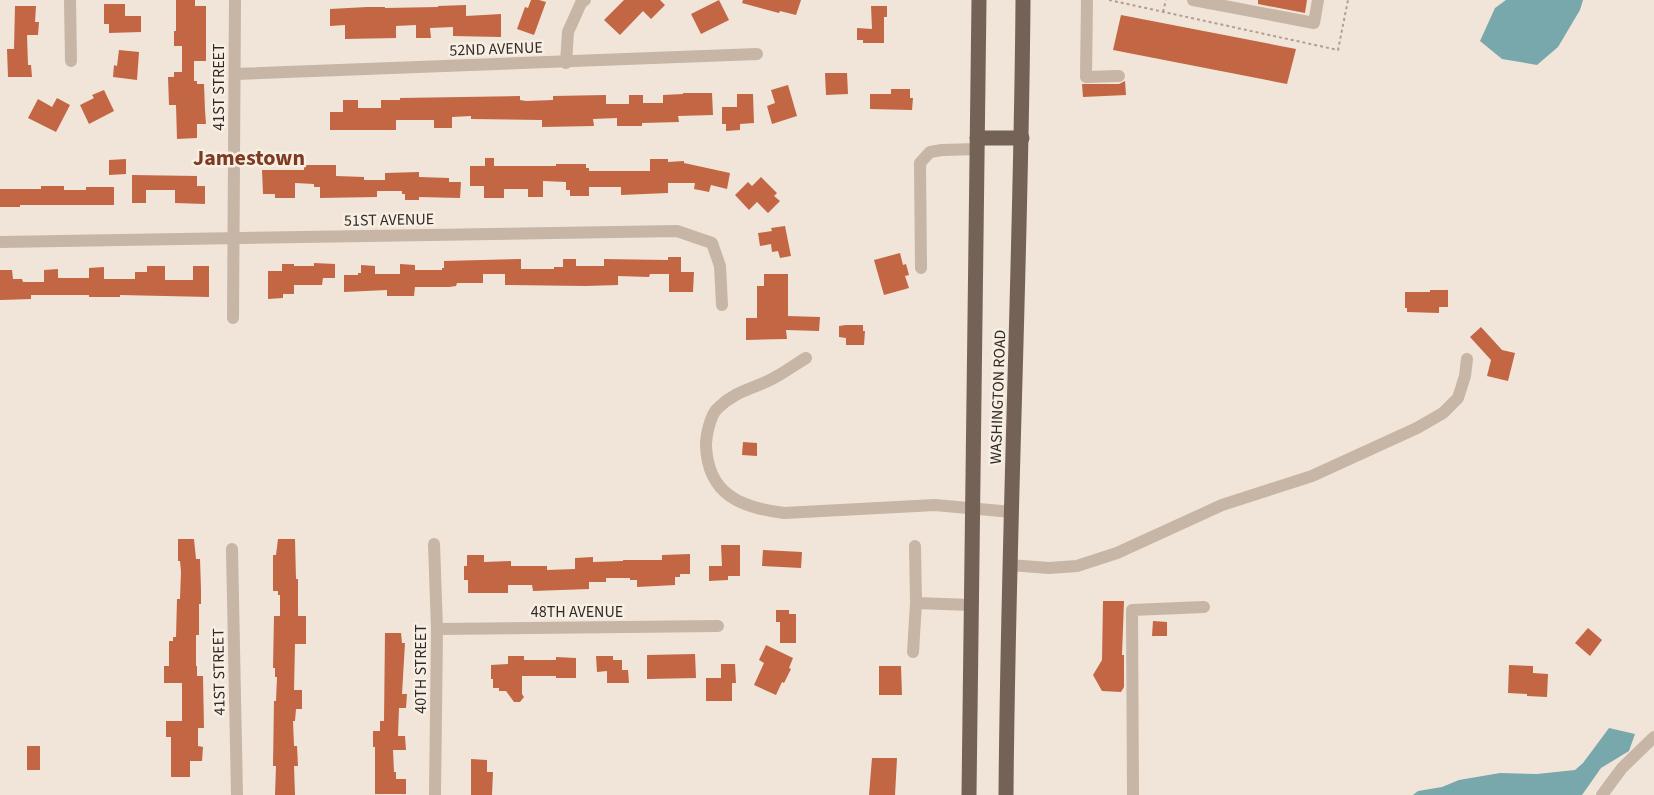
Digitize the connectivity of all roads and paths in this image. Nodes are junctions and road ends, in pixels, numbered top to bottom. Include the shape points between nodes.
1 (70, 0) edge
2 (235, 0) edge
3 (585, 0) edge
4 (979, 0) edge
5 (1023, 0) edge
6 (1087, 0) edge
7 (1109, 0) edge
8 (1166, 0) edge
9 (1193, 0) edge
10 (1318, 0) edge
11 (1348, 0) edge
12 (1163, 12) junction
13 (757, 54) dead end
14 (71, 61) dead end
15 (566, 63) junction
16 (235, 74) junction
17 (1119, 76) dead end
18 (1022, 138) junction
19 (977, 144) junction
20 (233, 238) junction
21 (0, 242) edge
22 (921, 268) dead end
23 (722, 305) dead end
24 (233, 318) dead end
25 (806, 358) dead end
26 (1467, 359) dead end
27 (972, 508) junction
28 (1012, 512) junction
29 (434, 544) dead end
30 (915, 546) dead end
31 (232, 549) dead end
32 (1011, 566) junction
33 (916, 603) junction
34 (971, 605) junction
35 (1204, 607) dead end
36 (718, 626) dead end
37 (437, 628) junction
38 (913, 652) dead end
39 (1654, 737) edge
40 (237, 795) edge
41 (435, 795) edge
42 (969, 795) edge
43 (1006, 795) edge
44 (1133, 795) edge
45 (1602, 795) edge

1 - 14 street
2 - 16 street, 41ST STREET
3 - 15 street via 568,32
4 - 19 main road, WASHINGTON ROAD
5 - 18 main road, WASHINGTON ROAD
6 - 17 street via 1086,77
7 - 12 path
8 - 12 path
9 - 10 street via 1314,23
11 - 12 path via 1338,50
13 - 15 street, 52ND AVENUE
15 - 16 street, 52ND AVENUE
16 - 20 street, 41ST STREET
18 - 19 main road
18 - 28 main road, WASHINGTON ROAD
19 - 22 street via 930,152 920,163
19 - 27 main road, WASHINGTON ROAD
20 - 21 street, 51ST AVENUE
20 - 23 street, 51ST AVENUE via 677,231 712,243 720,266
20 - 24 street, 41ST STREET
25 - 27 street via 772,380 738,392 716,409 706,436 707,460 718,487 740,503 784,513 935,505
26 - 32 street via 1458,398 1443,413 1417,428 1310,476 1222,505 1117,553 1077,566
27 - 28 street
27 - 34 main road, WASHINGTON ROAD
28 - 32 main road, WASHINGTON ROAD
29 - 37 street, 40TH STREET
30 - 33 street
31 - 40 street, 41ST STREET
32 - 43 main road, WASHINGTON ROAD
33 - 34 street
33 - 38 street
34 - 42 main road, WASHINGTON ROAD
35 - 44 street via 1132,610
36 - 37 street, 48TH AVENUE
37 - 41 street, 40TH STREET
39 - 45 street via 1622,768

